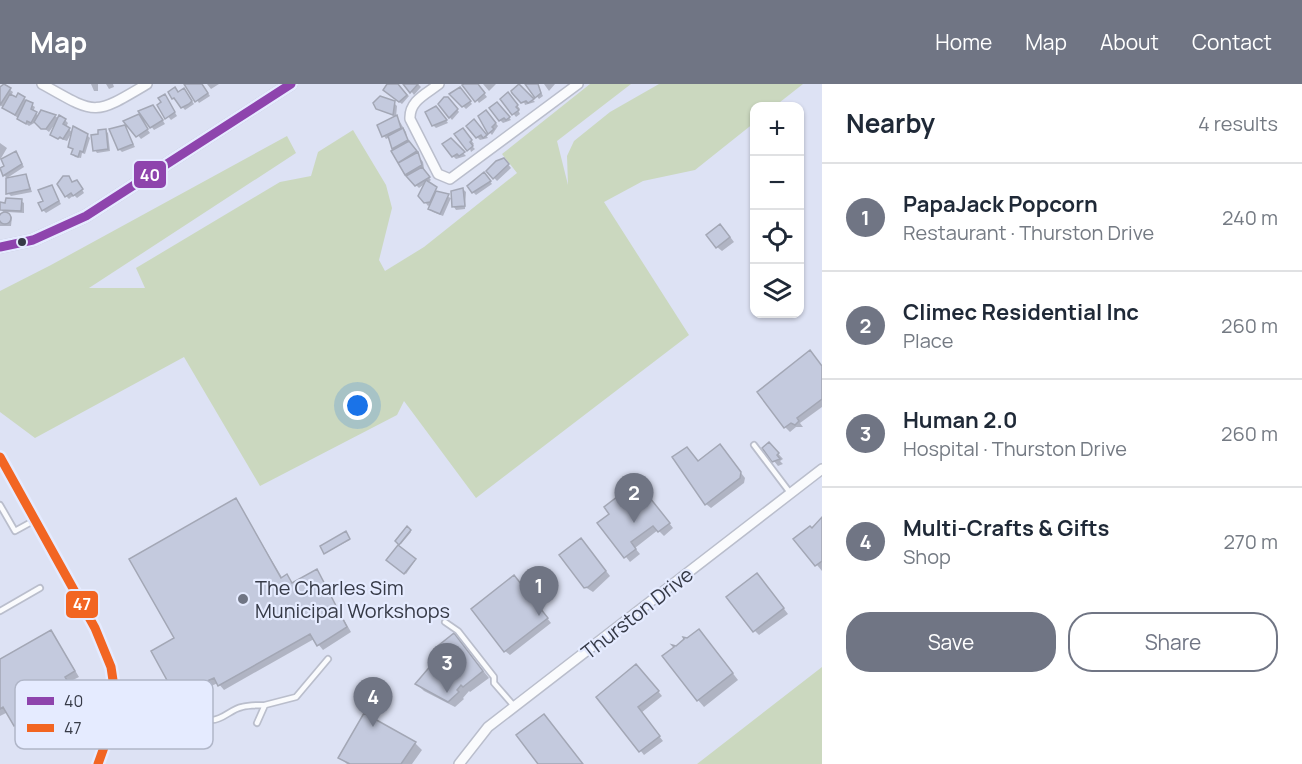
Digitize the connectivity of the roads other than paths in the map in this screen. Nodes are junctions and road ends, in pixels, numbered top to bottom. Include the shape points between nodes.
1 (42, 84) edge
2 (147, 84) edge
3 (291, 84) edge
4 (439, 84) edge
5 (578, 84) edge
6 (0, 247) edge
7 (754, 445) dead end
8 (1, 463) edge
9 (822, 469) edge
10 (791, 494) junction
11 (0, 505) edge
12 (35, 520) junction
13 (40, 588) dead end
14 (0, 612) edge
15 (445, 622) dead end
16 (328, 659) dead end
17 (114, 680) edge
18 (265, 705) junction
19 (514, 707) junction
20 (213, 720) edge
21 (257, 723) dead end
22 (104, 749) edge
23 (98, 764) edge
24 (459, 764) edge

1 - 2 street via 93,109 108,107
3 - 6 street via 87,216 41,237
4 - 5 street via 414,103 410,118 438,174 450,179
7 - 10 lane
8 - 12 street
9 - 10 street, Thurston Drive
10 - 19 street, Thurston Drive
11 - 12 lane via 15,531
12 - 17 street via 105,648
13 - 14 lane
15 - 19 lane via 458,631
16 - 18 lane via 296,698
18 - 20 lane via 241,707
18 - 21 lane
19 - 24 street, Thurston Drive via 488,727
22 - 23 street

